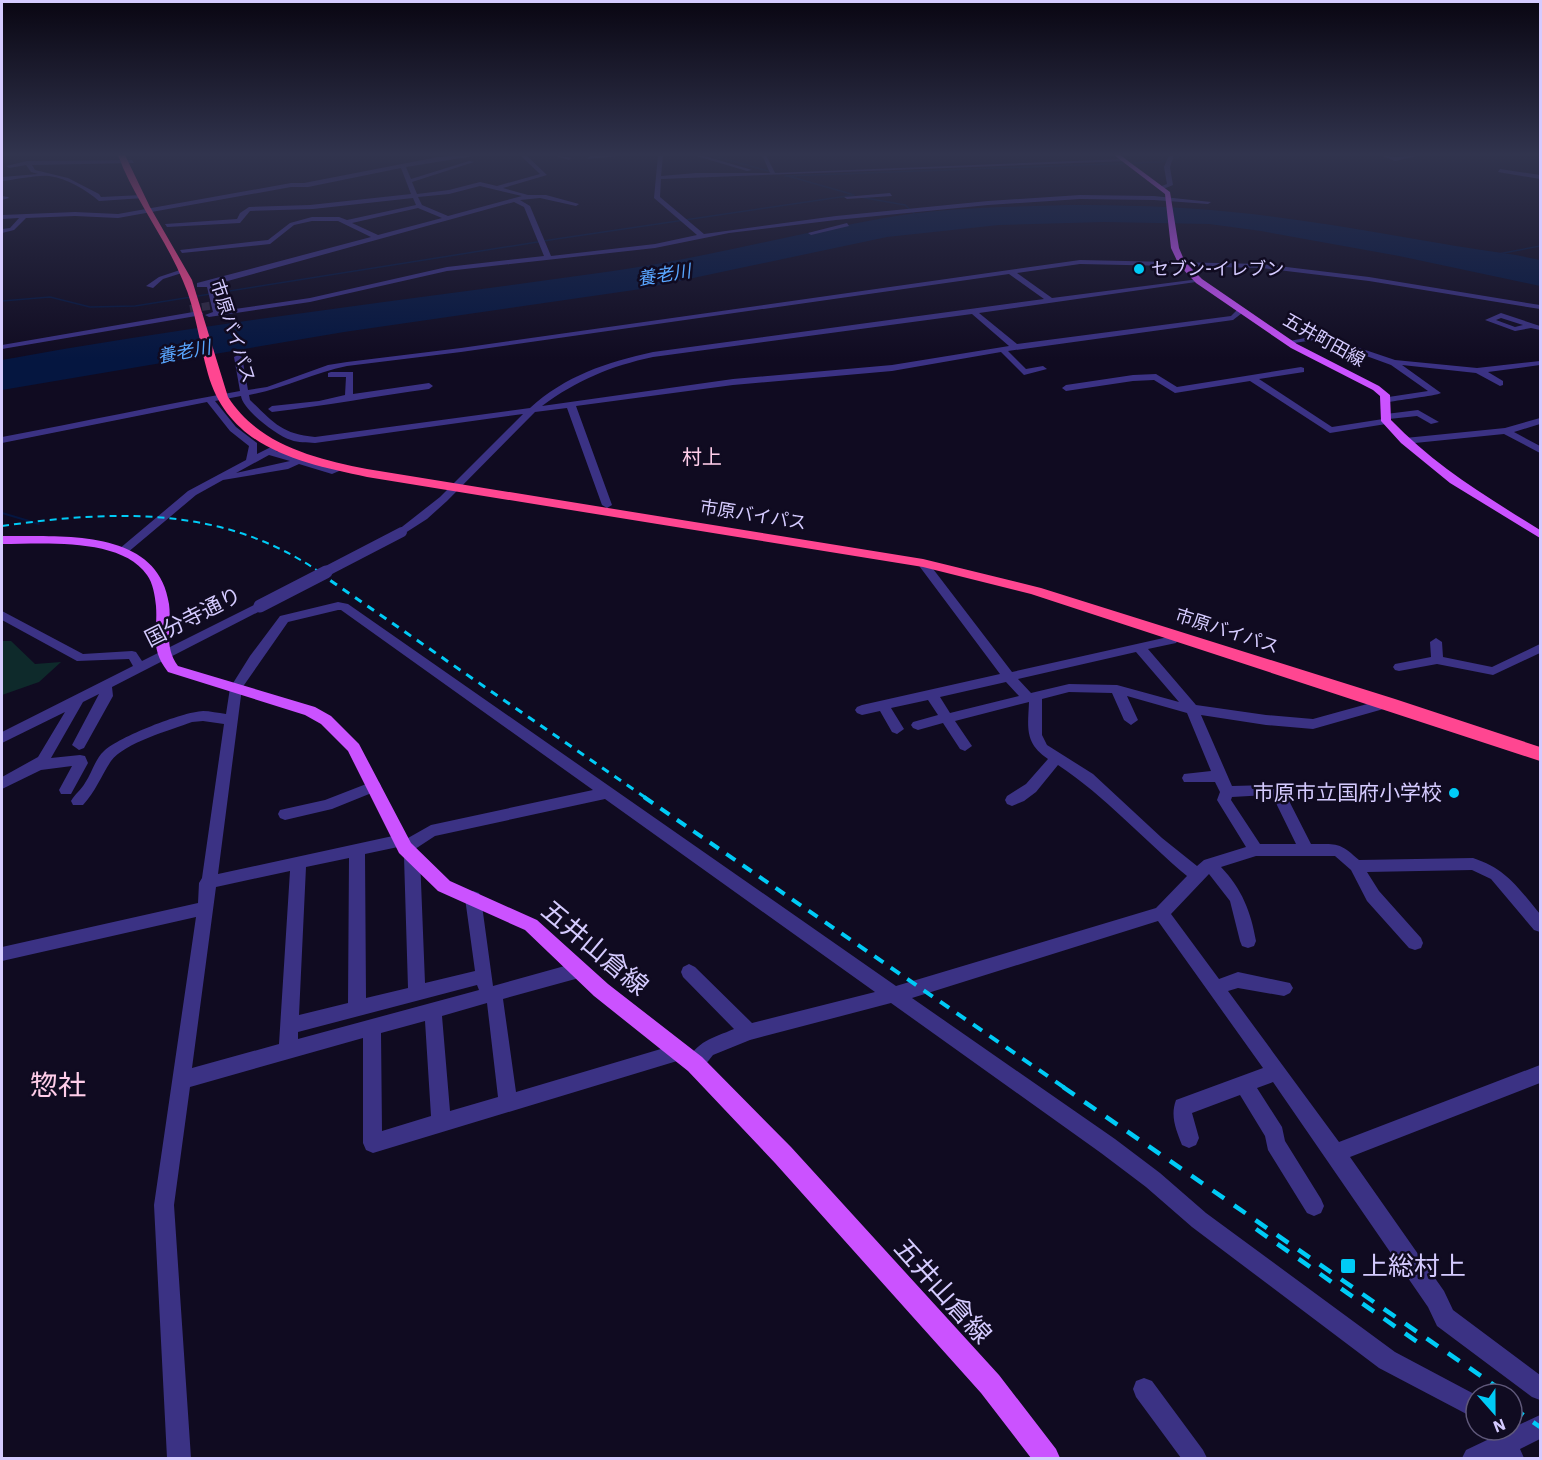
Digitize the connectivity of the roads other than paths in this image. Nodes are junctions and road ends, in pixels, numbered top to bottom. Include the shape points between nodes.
1 (17, 223) edge
2 (159, 223) edge
3 (232, 223) edge
4 (293, 223) edge
5 (344, 223) edge
6 (428, 223) edge
7 (534, 223) edge
8 (687, 223) edge
9 (794, 223) edge
10 (851, 223) edge
11 (1172, 223) edge
12 (167, 225) joint
13 (2, 231) edge
14 (811, 233) dead end
15 (702, 236) junction
16 (376, 237) junction
17 (259, 244) junction
18 (228, 247) junction
19 (183, 251) junction
20 (258, 253) dead end
21 (229, 257) dead end
22 (549, 257) junction
23 (1182, 263) junction
24 (183, 271) junction
25 (1009, 271) junction
26 (1199, 280) junction
27 (204, 285) junction
28 (150, 286) dead end
29 (241, 301) dead end
30 (1051, 301) junction
31 (1537, 306) edge
32 (190, 309) tunnel mouth
33 (251, 309) junction
34 (973, 311) junction
35 (1246, 313) junction
36 (207, 316) junction
37 (1540, 320) edge
38 (147, 323) junction
39 (1288, 342) junction
40 (2, 347) edge
41 (1016, 347) junction
42 (1003, 350) junction
43 (238, 357) dead end
44 (1394, 363) junction
45 (1540, 363) edge
46 (1042, 369) dead end
47 (1477, 369) junction
48 (1301, 370) dead end
49 (1252, 378) junction
50 (1500, 383) dead end
51 (429, 386) dead end
52 (1066, 388) dead end
53 (280, 394) junction
54 (227, 396) junction
55 (349, 397) junction
56 (1385, 400) junction
57 (571, 405) junction
58 (532, 410) junction
59 (1386, 419) junction
60 (267, 420) junction
61 (1540, 421) edge
62 (1434, 422) dead end
63 (1506, 431) junction
64 (2, 440) edge
65 (1405, 441) junction
66 (274, 449) junction
67 (1540, 450) edge
68 (298, 461) junction
69 (250, 462) junction
70 (340, 468) junction
71 (219, 480) junction
72 (459, 484) junction
73 (607, 505) junction
74 (1540, 535) edge
75 (2, 540) edge
76 (123, 551) junction
77 (923, 563) junction
78 (2, 615) edge
79 (1175, 635) junction
80 (1436, 642) dead end
81 (1139, 647) junction
82 (1540, 648) edge
83 (164, 655) junction
84 (1437, 660) junction
85 (140, 667) junction
86 (1399, 668) dead end
87 (1009, 677) junction
88 (105, 685) junction
89 (236, 688) junction
90 (1117, 689) junction
91 (931, 694) junction
92 (1032, 696) junction
93 (79, 698) junction
94 (1389, 703) junction
95 (883, 705) junction
96 (1192, 709) junction
97 (862, 710) dead end
98 (948, 717) junction
99 (233, 720) junction
100 (1131, 720) dead end
101 (918, 724) dead end
102 (897, 729) dead end
103 (2, 738) edge
104 (79, 745) dead end
105 (965, 746) dead end
106 (1539, 753) edge
107 (1056, 758) junction
108 (40, 765) junction
109 (1221, 776) junction
110 (1189, 778) dead end
111 (2, 784) edge
112 (374, 786) junction
113 (66, 790) dead end
114 (1227, 792) junction
115 (606, 793) junction
116 (1011, 800) dead end
117 (78, 801) dead end
118 (285, 814) dead end
119 (406, 848) junction
120 (1306, 849) junction
121 (357, 850) junction
122 (1256, 850) junction
123 (298, 864) junction
124 (1356, 866) junction
125 (1203, 870) junction
126 (207, 884) junction
127 (473, 898) junction
128 (204, 908) junction
129 (1161, 913) junction
130 (1540, 925) edge
131 (1248, 940) dead end
132 (1415, 943) dead end
133 (2, 954) edge
134 (579, 970) junction
135 (689, 972) dead end
136 (484, 976) junction
137 (1215, 988) junction
138 (1284, 988) dead end
139 (417, 993) junction
140 (490, 995) junction
141 (894, 995) junction
142 (357, 1009) junction
143 (433, 1011) junction
144 (289, 1026) junction
145 (372, 1028) junction
146 (749, 1032) junction
147 (288, 1051) junction
148 (688, 1058) junction
149 (1276, 1072) junction
150 (1540, 1074) edge
151 (182, 1080) junction
152 (1244, 1084) junction
153 (508, 1104) junction
154 (441, 1124) junction
155 (1190, 1137) dead end
156 (1335, 1153) junction
157 (1314, 1206) dead end
158 (1144, 1389) dead end
159 (1540, 1389) edge
160 (1464, 1401) edge
161 (1511, 1442) edge
162 (179, 1458) edge
163 (1047, 1458) edge
164 (1195, 1458) edge
165 (1474, 1458) edge

1 - 13 street
2 - 24 highway, 市原バイパス
3 - 12 street
4 - 17 street via 272,242
5 - 16 street
6 - 16 street
7 - 22 street
8 - 15 street
9 - 15 street
10 - 14 street
11 - 23 main road, 五井町田線 via 1175,248
12 - 19 highway, 市原バイパス
15 - 22 street via 662,245
16 - 27 street
17 - 18 street via 243,250
17 - 20 street
18 - 19 street
18 - 21 street
19 - 27 highway, 市原バイパス
22 - 33 street via 447,269
23 - 25 street via 1080,262
23 - 26 main road, 五井町田線
23 - 31 street via 1285,268
24 - 28 street
24 - 36 highway, 市原バイパス
25 - 30 street
25 - 53 street via 347,364
26 - 30 street, 国分寺通り
26 - 35 main road, 五井町田線
27 - 36 highway, 市原バイパス
29 - 33 street via 251,302
30 - 34 street, 国分寺通り
31 - 37 street via 1527,315
32 - 38 street via 152,316
33 - 36 street
34 - 41 street
34 - 58 street, 国分寺通り via 648,355 587,375 560,388
35 - 39 main road, 五井町田線
35 - 41 street via 1233,318
36 - 38 street
36 - 54 highway, 市原バイパス
38 - 40 street
39 - 44 street via 1321,337
39 - 56 main road, 五井町田線 via 1376,388
41 - 42 street
42 - 46 street via 1024,372
42 - 57 street via 892,368 733,382
43 - 54 street
44 - 47 street
44 - 56 street via 1437,393
45 - 47 street via 1505,370
47 - 50 street
48 - 49 street
49 - 52 street via 1175,390 1156,377
49 - 59 street via 1330,430
51 - 55 street
53 - 54 street
53 - 55 street via 319,404
53 - 55 street via 350,374
53 - 60 street
54 - 60 street via 246,401
54 - 64 street
54 - 66 highway, 市原バイパス via 236,417
54 - 69 street via 233,429 254,445
54 - 72 highway, 市原バイパス via 268,432 302,448
56 - 59 main road
57 - 58 street
57 - 73 street
58 - 60 street via 315,440 293,438
58 - 72 street, 国分寺通り
59 - 62 street via 1418,413
59 - 65 main road
61 - 63 street
63 - 65 street
63 - 67 street
65 - 74 main road via 1454,481
66 - 68 street
66 - 69 street
66 - 70 highway, 市原バイパス
68 - 70 street via 332,471
68 - 71 street
69 - 71 street
70 - 72 highway, 市原バイパス
71 - 76 street via 192,493
72 - 73 highway, 市原バイパス
72 - 77 highway, 市原バイパス
72 - 83 street, 国分寺通り, bridge via 402,532
73 - 106 highway, 市原バイパス via 882,549 998,573 1074,595
75 - 76 main road via 81,543
76 - 83 main road via 145,565 155,579 162,605
77 - 79 highway, 市原バイパス via 1036,591
77 - 87 street
78 - 85 street via 81,658 132,655
79 - 81 street via 1172,640
79 - 94 highway, 市原バイパス
80 - 84 street
81 - 87 street
81 - 96 street
82 - 84 street via 1493,671
83 - 85 street, 国分寺通り
83 - 89 main road, 五井山倉線 via 173,669
84 - 86 street
85 - 88 street, 国分寺通り
87 - 91 street
87 - 92 street
88 - 93 street, 国分寺通り
88 - 104 street via 106,696
89 - 99 street
89 - 112 main road, 五井山倉線 via 310,711 326,720 354,748
89 - 115 street via 284,619 344,607
90 - 92 street via 1069,688
90 - 96 street
90 - 100 street
91 - 95 street
91 - 98 street
92 - 98 street
92 - 107 street via 1038,743
93 - 103 street, 国分寺通り
93 - 108 street
94 - 96 street via 1313,724
94 - 106 highway, 市原バイパス
95 - 97 street
95 - 102 street
96 - 109 street
98 - 101 street
98 - 105 street
99 - 117 street via 190,718 119,747 107,756 90,788
99 - 126 street
107 - 116 street via 1035,785
107 - 125 street via 1088,778 1156,842
108 - 111 street
108 - 113 street via 80,760
109 - 110 street
109 - 114 street
112 - 118 street via 327,806
112 - 119 main road, 五井山倉線
114 - 120 street via 1274,791
114 - 122 street via 1224,800
115 - 119 street via 431,831
115 - 141 street
119 - 121 street
119 - 127 main road, 五井山倉線 via 444,886
119 - 139 street
120 - 122 street
120 - 124 street via 1338,850
121 - 123 street
121 - 142 street
122 - 125 street
123 - 126 street
123 - 144 street
124 - 130 street via 1473,864 1497,875
124 - 132 street via 1372,896
125 - 129 street
125 - 131 street via 1226,882 1243,909
126 - 128 street
127 - 134 main road, 五井山倉線 via 531,926
127 - 136 street
128 - 133 street
128 - 151 street
129 - 137 street
129 - 141 street
134 - 140 street
134 - 148 main road, 五井山倉線
135 - 146 street
136 - 139 street
136 - 140 street
137 - 138 street via 1238,980
137 - 149 street
139 - 142 street
140 - 143 street
140 - 153 street
141 - 146 street
141 - 160 street via 1108,1146 1199,1220 1387,1360
142 - 144 street
143 - 145 street
143 - 154 street
144 - 147 street
145 - 147 street
145 - 154 street via 374,1143
146 - 148 street
147 - 151 street
148 - 153 street
148 - 163 main road, 五井山倉線 via 783,1155 990,1384
149 - 152 street
149 - 156 street
150 - 156 street
151 - 162 street via 164,1205
152 - 155 street via 1183,1107
152 - 157 street
153 - 154 street
156 - 159 street via 1436,1299 1445,1318
158 - 164 street
161 - 165 street

